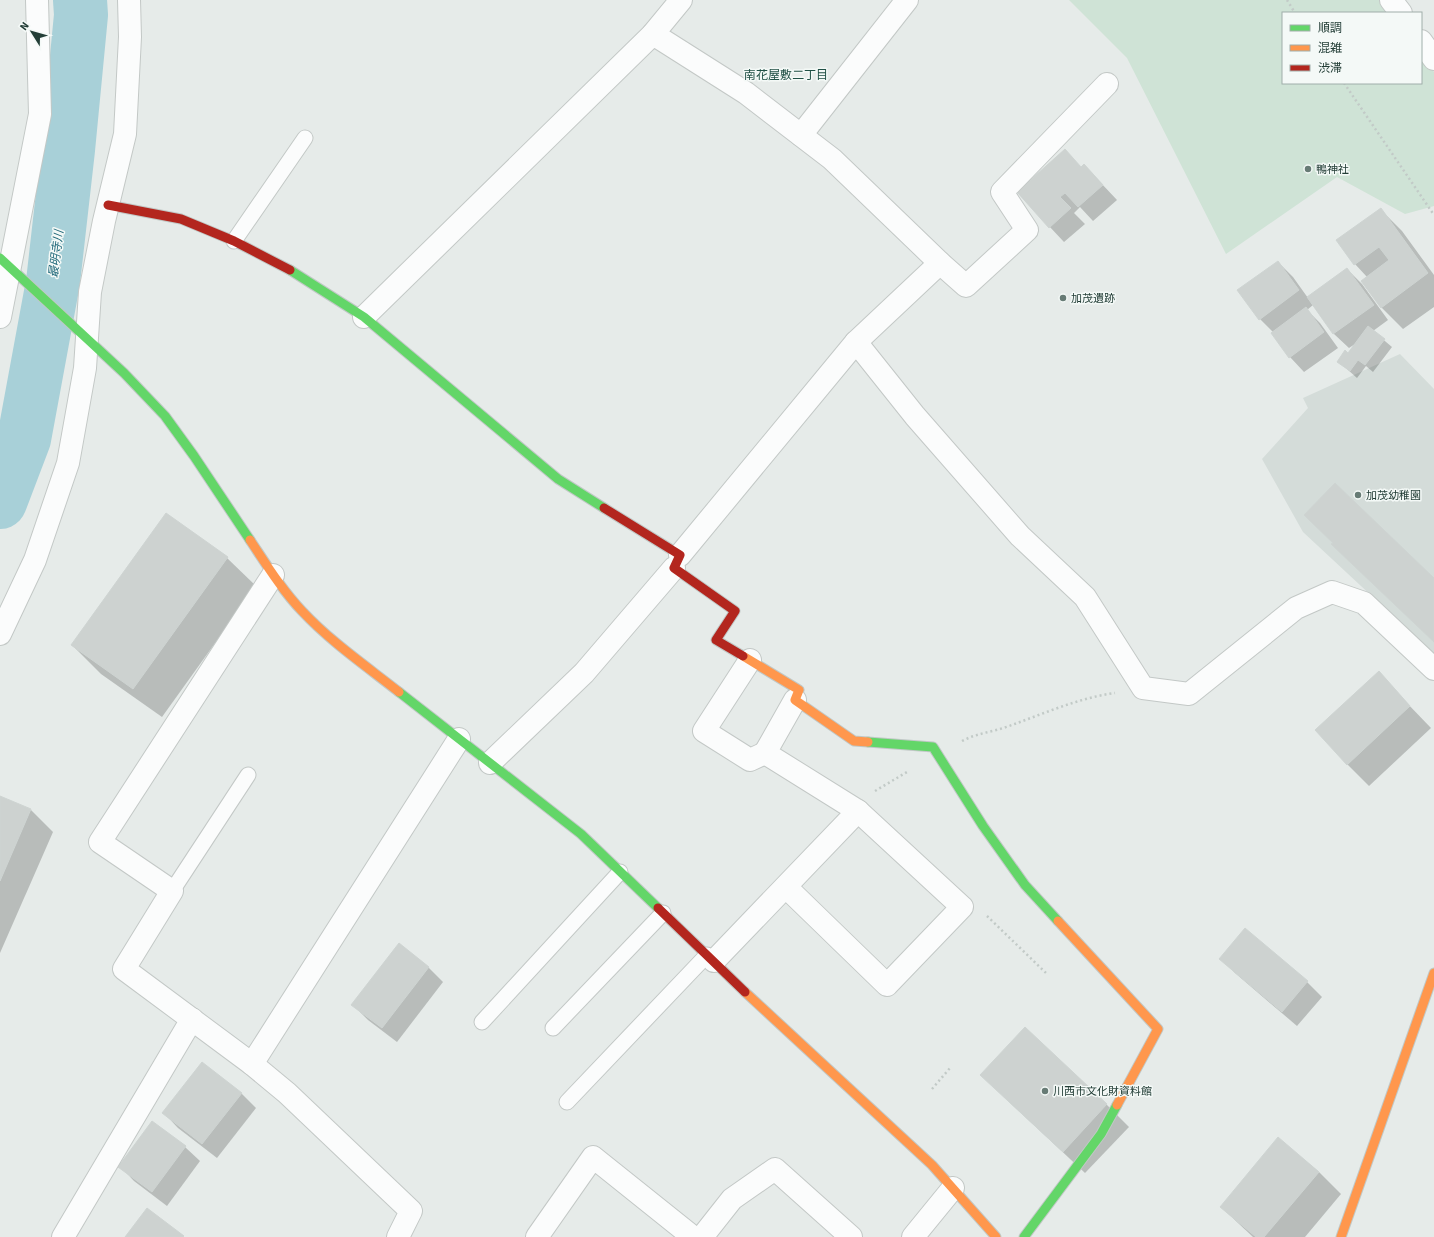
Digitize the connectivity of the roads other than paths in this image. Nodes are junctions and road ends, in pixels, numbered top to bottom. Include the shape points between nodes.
1 (37, 0) edge
2 (129, 0) edge
3 (907, 0) edge
4 (1391, 0) edge
5 (676, 2) edge
6 (1400, 12) edge
7 (653, 34) junction
8 (1422, 42) edge
9 (1434, 59) edge
10 (1107, 84) dead end
11 (801, 135) junction
12 (305, 138) dead end
13 (108, 205) junction
14 (234, 241) junction
15 (940, 263) junction
16 (11, 268) edge
17 (0, 317) edge
18 (364, 317) junction
19 (82, 335) junction
20 (856, 342) junction
21 (677, 562) junction
22 (273, 575) junction
23 (0, 634) edge
24 (750, 660) junction
25 (1434, 669) edge
26 (795, 700) junction
27 (459, 739) junction
28 (764, 753) junction
29 (490, 763) junction
30 (248, 775) dead end
31 (856, 810) junction
32 (620, 872) junction
33 (786, 887) junction
34 (172, 891) junction
35 (663, 913) junction
36 (710, 958) junction
37 (1434, 973) edge
38 (192, 1019) junction
39 (482, 1022) dead end
40 (554, 1028) dead end
41 (252, 1064) junction
42 (567, 1102) dead end
43 (953, 1188) junction
44 (63, 1237) edge
45 (398, 1237) edge
46 (537, 1237) edge
47 (693, 1237) edge
48 (702, 1237) edge
49 (851, 1237) edge
50 (913, 1237) edge
51 (996, 1237) edge
52 (1024, 1237) edge
53 (1340, 1237) edge

1 - 16 street via 40,114
2 - 13 street via 130,37 125,134
3 - 11 street
4 - 6 street
5 - 7 street
7 - 11 street via 746,93
7 - 18 street
8 - 9 street
10 - 15 street via 1002,192 1027,230 966,286
11 - 15 street via 832,159
12 - 14 lane
13 - 14 street via 181,219
13 - 19 street
14 - 18 street via 284,266
15 - 20 street
16 - 17 street
16 - 19 street
18 - 21 street via 558,479
19 - 22 street via 124,373 165,416
19 - 23 street via 85,368 68,463 35,560
20 - 21 street
20 - 25 street via 915,416 1020,536 1085,596 1143,688 1189,694 1296,608 1332,592 1364,603
21 - 24 street via 735,611 716,640
21 - 29 street via 584,673
22 - 27 street via 302,611 338,644
22 - 34 street via 100,842
24 - 26 street via 799,690
24 - 28 street via 704,731 750,760
26 - 28 street
26 - 52 street via 854,741 933,747 1024,885 1158,1029 1101,1134
27 - 29 street
27 - 41 street
28 - 31 street
29 - 32 street via 580,834
30 - 34 lane
31 - 33 street
31 - 33 street via 962,907 887,985
32 - 35 street
32 - 39 lane
33 - 36 street
34 - 38 street via 124,969
35 - 36 street
35 - 40 lane
36 - 42 lane
36 - 43 street via 932,1165
37 - 53 street
38 - 41 street
38 - 44 street
41 - 45 street via 287,1093 411,1211
43 - 50 street
43 - 51 street
46 - 47 street via 593,1157
48 - 49 street via 732,1199 775,1169

